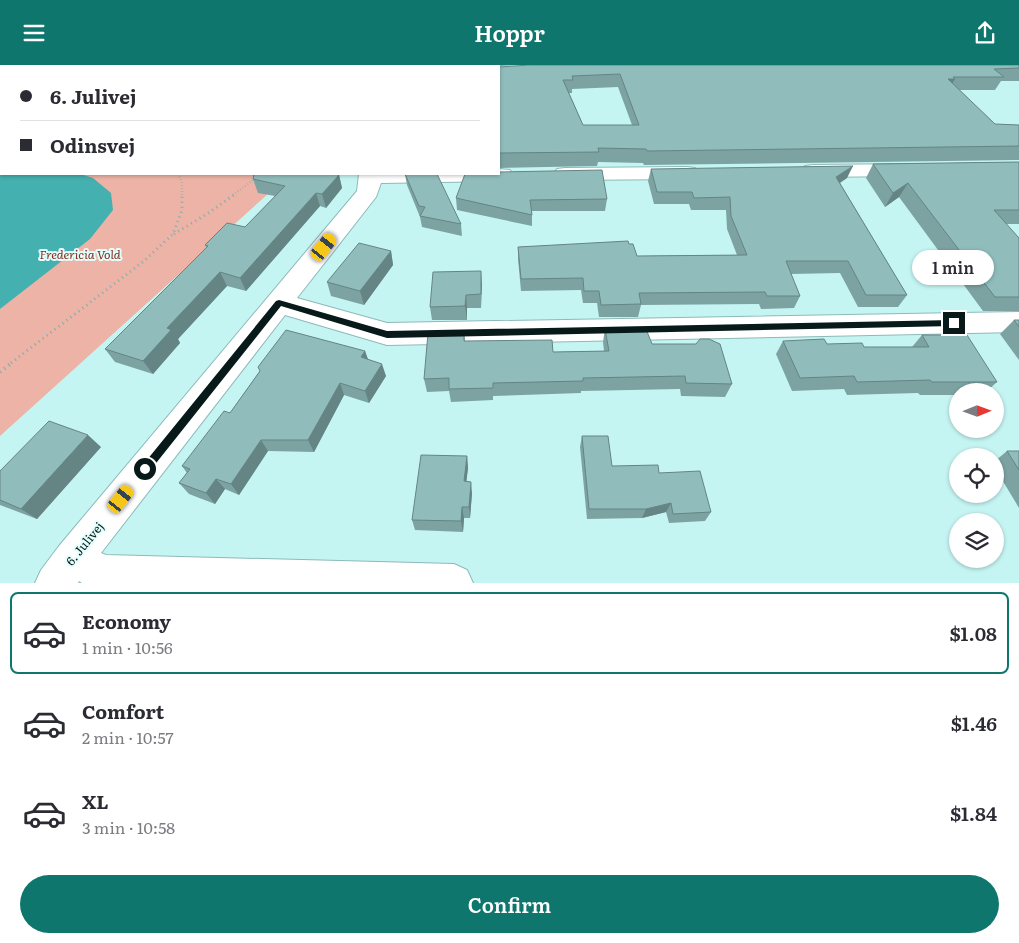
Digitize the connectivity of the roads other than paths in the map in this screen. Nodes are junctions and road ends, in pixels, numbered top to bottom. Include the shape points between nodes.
1 (926, 170) edge
2 (789, 171) edge
3 (709, 172) edge
4 (371, 175) edge
5 (279, 303) junction
6 (1019, 322) edge
7 (63, 571) edge
8 (454, 583) edge

1 - 2 street
3 - 4 street
4 - 5 street, 6. Julivej via 368,192
5 - 6 street via 387,335
5 - 7 street, 6. Julivej
7 - 8 street

